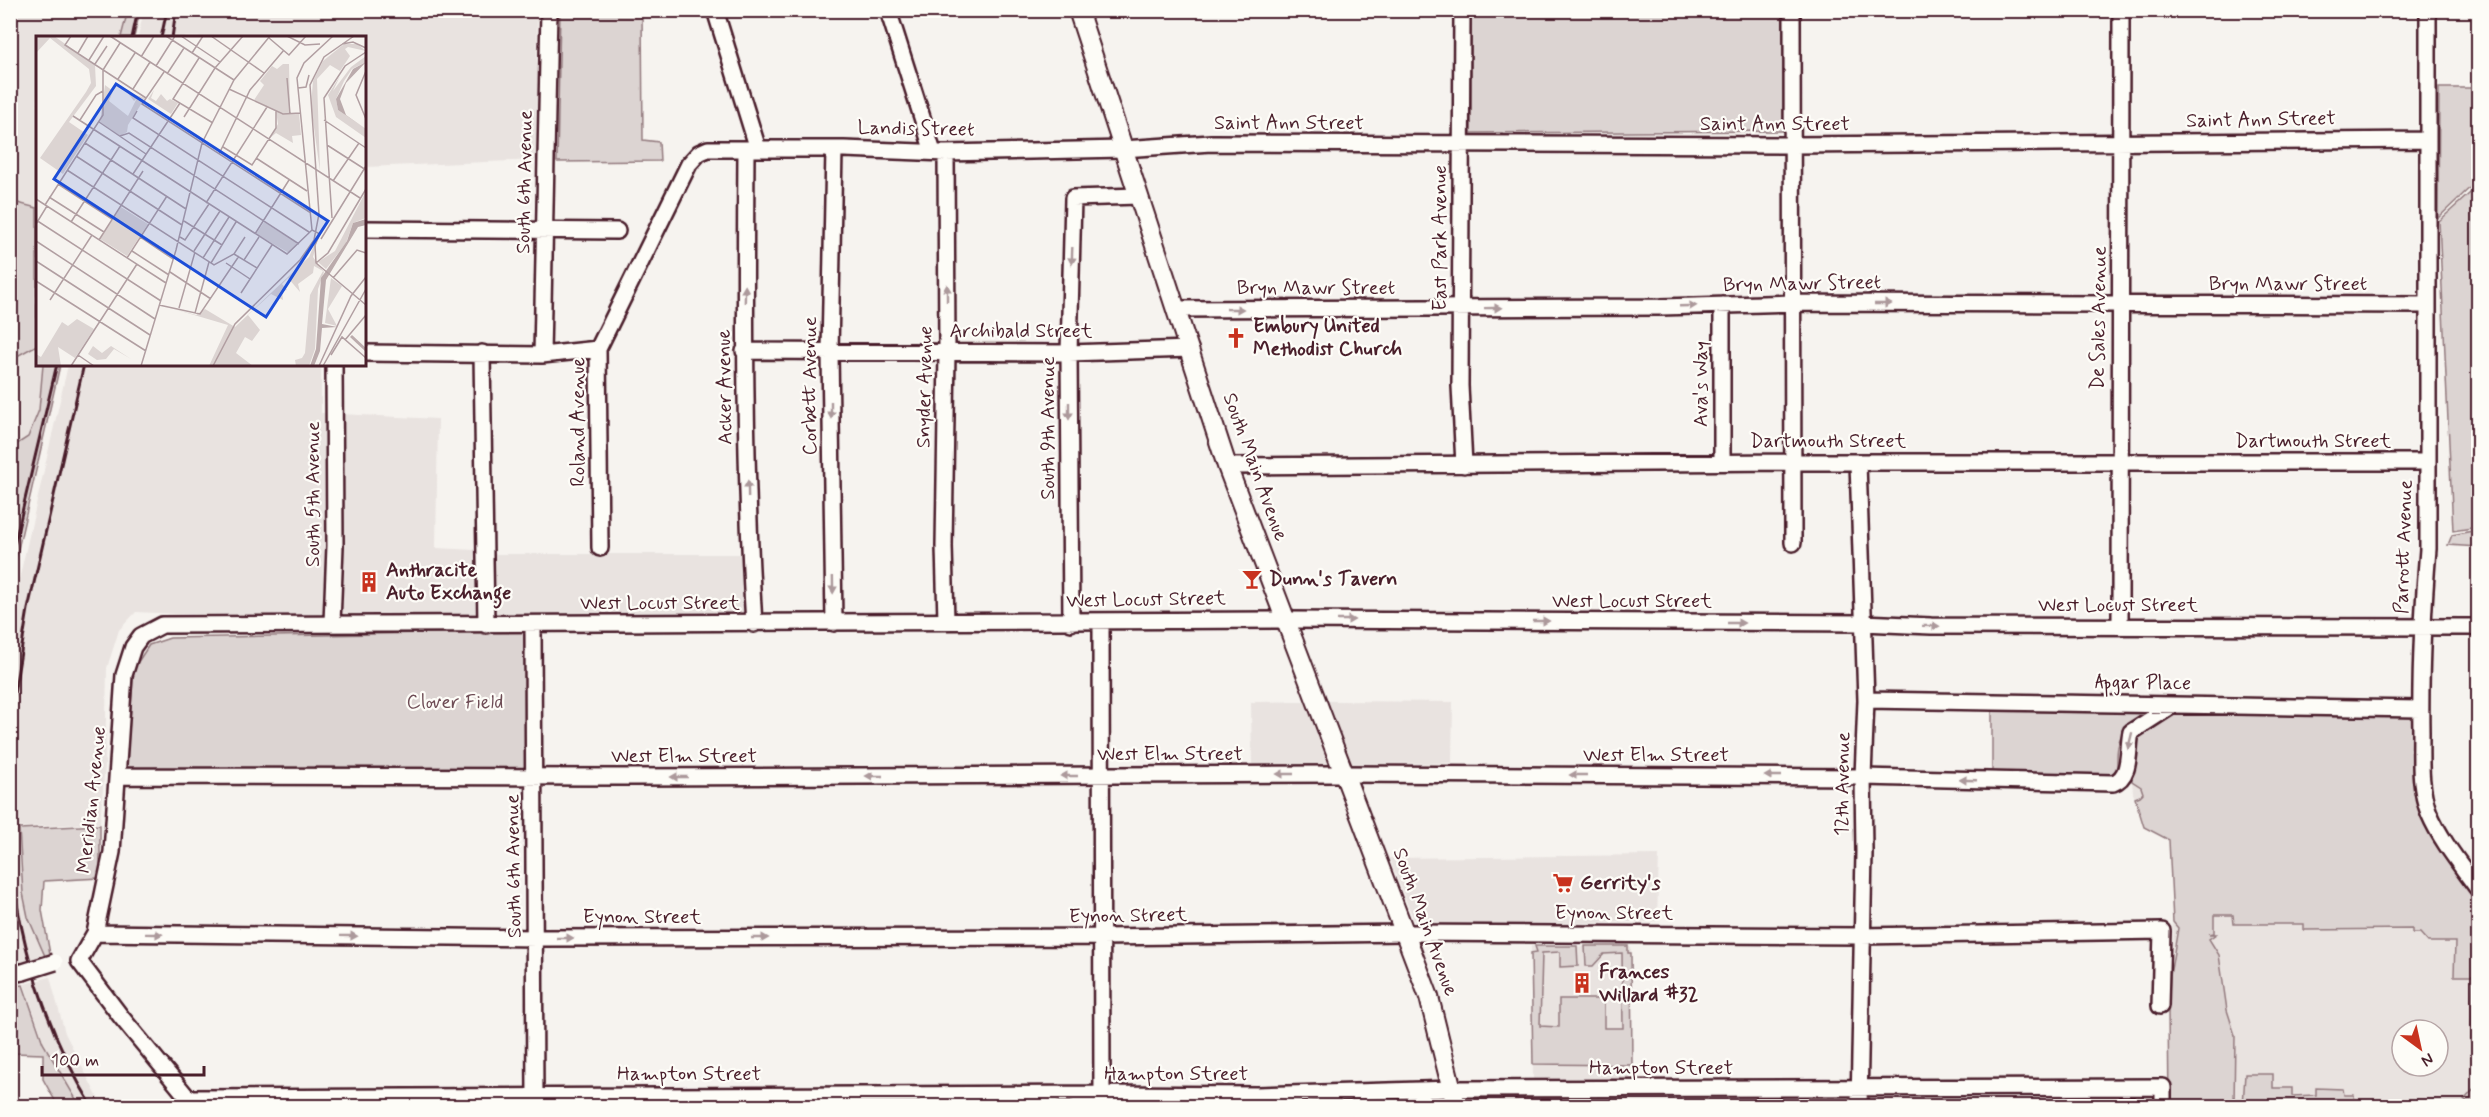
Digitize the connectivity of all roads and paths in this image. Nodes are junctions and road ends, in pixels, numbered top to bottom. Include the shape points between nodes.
1 (549, 10) edge
2 (715, 10) edge
3 (888, 10) edge
4 (1078, 10) edge
5 (1462, 10) edge
6 (1792, 10) edge
7 (2121, 10) edge
8 (2428, 10) edge
9 (2428, 140) junction
10 (2120, 143) junction
11 (1461, 144) junction
12 (1792, 145) junction
13 (708, 149) joint
14 (752, 149) junction
15 (1123, 149) junction
16 (834, 150) junction
17 (940, 152) junction
18 (1139, 196) junction
19 (366, 229) edge
20 (546, 231) junction
21 (617, 231) dead end
22 (1792, 303) junction
23 (1722, 305) junction
24 (2428, 305) junction
25 (2121, 306) junction
26 (1177, 309) junction
27 (1462, 309) junction
28 (598, 349) junction
29 (1190, 349) junction
30 (744, 351) junction
31 (830, 352) junction
32 (947, 352) junction
33 (366, 353) edge
34 (482, 353) junction
35 (1069, 353) junction
36 (543, 355) junction
37 (334, 366) edge
38 (1722, 462) junction
39 (1793, 462) junction
40 (2428, 462) junction
41 (1858, 463) junction
42 (2121, 463) junction
43 (1464, 465) junction
44 (1227, 466) junction
45 (1793, 543) dead end
46 (600, 548) dead end
47 (1287, 620) junction
48 (946, 621) junction
49 (1071, 622) junction
50 (1101, 622) junction
51 (332, 623) junction
52 (834, 623) junction
53 (1863, 623) junction
54 (533, 624) junction
55 (754, 624) junction
56 (486, 625) junction
57 (2120, 626) junction
58 (2421, 627) junction
59 (2478, 627) edge
60 (141, 636) joint
61 (1866, 700) junction
62 (2173, 705) junction
63 (2420, 709) junction
64 (1343, 774) junction
65 (118, 776) junction
66 (1102, 776) junction
67 (534, 777) junction
68 (1863, 777) junction
69 (2478, 889) edge
70 (95, 933) junction
71 (1406, 933) junction
72 (1861, 936) junction
73 (536, 938) junction
74 (1101, 938) junction
75 (79, 962) junction
76 (17, 973) edge
77 (2160, 1006) dead end
78 (1859, 1088) junction
79 (1454, 1098) edge
80 (1102, 1100) edge
81 (535, 1101) edge
82 (1259, 1101) edge
83 (191, 1102) edge
84 (1859, 1107) edge
85 (2163, 1107) edge

1 - 20 street, South 6th Avenue
2 - 14 street, Acker Avenue
3 - 17 street, Snyder Avenue
4 - 15 main road, South Main Avenue
5 - 11 street, East Park Avenue
6 - 12 street
7 - 10 street, De Sales Avenue
8 - 9 street, Parrott Avenue
9 - 10 street, Saint Ann Street
9 - 24 street, Parrott Avenue
10 - 12 street, Saint Ann Street
10 - 25 street, De Sales Avenue
11 - 12 street, Saint Ann Street
11 - 15 street, Saint Ann Street via 1211,143
11 - 27 street, East Park Avenue
12 - 22 street
13 - 14 street, Landis Street
13 - 28 street, Roland Avenue via 689,164
14 - 16 street, Landis Street
30 -> 14 street, Acker Avenue
15 - 17 street, Landis Street
15 - 18 main road, South Main Avenue
16 - 17 street, Landis Street
16 - 31 street, Corbett Avenue
32 -> 17 street, Snyder Avenue
18 - 26 main road, South Main Avenue
18 -> 35 street, South 9th Avenue via 1073,198
19 - 20 street
20 - 21 street
20 - 36 street, South 6th Avenue
22 - 23 street, Bryn Mawr Street
22 -> 25 street, Bryn Mawr Street
22 - 39 street
27 -> 23 street, Bryn Mawr Street
23 - 38 street, Ava's Way
24 - 25 street, Bryn Mawr Street
24 - 40 street, Parrott Avenue
25 - 42 street, De Sales Avenue
26 -> 27 street, Bryn Mawr Street
26 - 29 main road, South Main Avenue
27 - 43 street, East Park Avenue
28 - 36 street
28 - 46 street, Roland Avenue
29 - 35 street, Archibald Street
29 - 44 main road, South Main Avenue
30 - 31 street, Archibald Street
55 -> 30 street, Acker Avenue
31 - 32 street, Archibald Street
31 -> 52 street, Corbett Avenue
32 - 35 street, Archibald Street
32 - 48 street, Snyder Avenue
33 - 34 street
34 - 36 street
34 - 56 street
35 -> 49 street, South 9th Avenue
37 - 51 street, South 5th Avenue
38 - 39 street, Dartmouth Street
38 - 43 street, Dartmouth Street
39 - 41 street, Dartmouth Street
39 - 45 street
40 - 42 street, Dartmouth Street
40 - 58 street, Parrott Avenue via 2428,549
41 - 42 street, Dartmouth Street
41 - 53 street, 12th Avenue
42 - 57 street, De Sales Avenue
43 - 44 street, Dartmouth Street
44 - 47 main road, South Main Avenue
47 - 50 street, West Locust Street
47 -> 53 street, West Locust Street
47 - 64 main road, South Main Avenue
48 - 49 street, West Locust Street
48 - 52 street, West Locust Street
49 - 50 street, West Locust Street
50 - 66 street
51 - 56 street, West Locust Street
51 - 60 street, West Locust Street via 162,625
52 - 55 street, West Locust Street
53 -> 57 street, West Locust Street
53 - 61 street, 12th Avenue
54 - 55 street, West Locust Street
54 - 56 street, West Locust Street
54 - 67 street, South 6th Avenue
57 - 58 street, West Locust Street
58 - 59 street, West Locust Street
58 - 63 street, Parrott Avenue
60 - 65 street, Meridian Avenue via 124,675
61 - 62 street, Apgar Place
61 - 68 street, 12th Avenue
62 - 63 street, Apgar Place
62 -> 68 street, West Elm Street via 2131,732 2125,775 2113,783
63 - 69 street, Parrott Avenue via 2423,791 2429,811 2443,839
64 -> 66 street, West Elm Street
68 -> 64 street, West Elm Street
64 - 71 main road, South Main Avenue
65 - 67 street, West Elm Street
65 - 70 street, Meridian Avenue via 112,852
66 -> 67 street, West Elm Street
66 - 74 street
67 - 73 street, South 6th Avenue
68 - 72 street, 12th Avenue
70 -> 73 street, Eynon Street
70 - 75 street, Meridian Avenue
71 - 72 street, Eynon Street
71 - 74 street, Eynon Street
71 - 79 main road, South Main Avenue via 1435,1014
72 - 77 street, Eynon Street via 2162,931
72 - 78 street, 12th Avenue
73 -> 74 street, Eynon Street
73 - 81 street, South 6th Avenue
74 - 80 street
75 - 76 street, bridge via 56,962
75 - 83 street
78 - 79 street, Hampton Street
78 - 84 street, 12th Avenue
78 - 85 street, Hampton Street via 2163,1087
79 - 82 street, Hampton Street
80 - 81 street, Hampton Street
80 - 82 street, Hampton Street
81 - 83 street, Hampton Street

